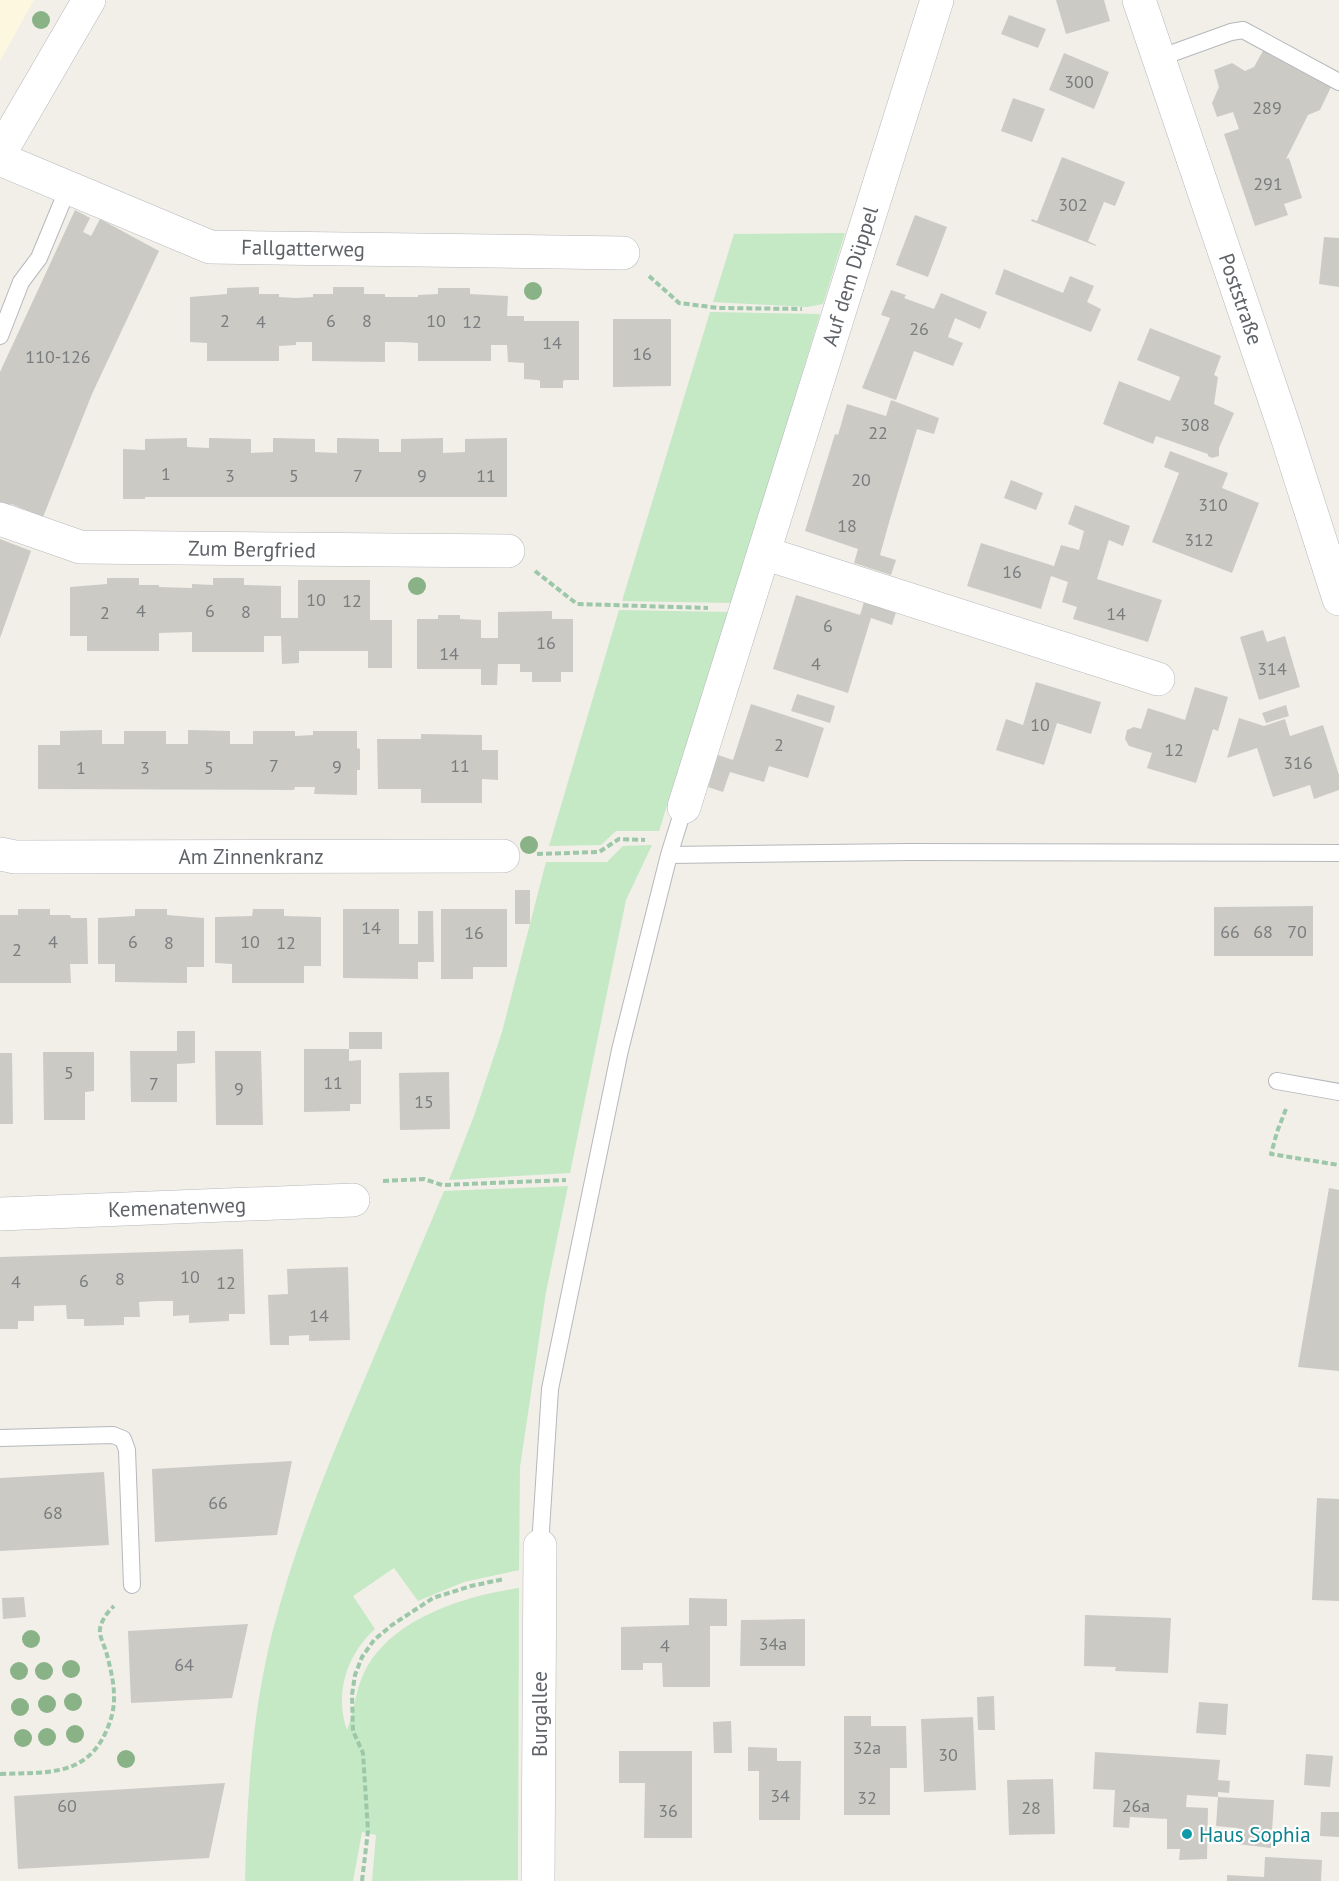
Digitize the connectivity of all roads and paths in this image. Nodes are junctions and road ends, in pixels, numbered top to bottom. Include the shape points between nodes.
1 (89, 0) edge
2 (937, 0) edge
3 (1139, 0) edge
4 (1159, 58) junction
5 (1339, 82) edge
6 (0, 153) edge
7 (0, 159) edge
8 (68, 188) junction
9 (623, 252) joint
10 (839, 312) junction
11 (0, 336) edge
12 (0, 519) edge
13 (508, 551) joint
14 (765, 553) junction
15 (1339, 599) edge
16 (746, 611) junction
17 (1158, 679) dead end
18 (684, 807) joint
19 (671, 848) junction
20 (1339, 853) edge
21 (0, 854) edge
22 (503, 856) joint
23 (1277, 1081) dead end
24 (1299, 1085) junction
25 (1339, 1092) edge
26 (1339, 1164) edge
27 (594, 1179) junction
28 (353, 1200) joint
29 (0, 1214) edge
30 (0, 1438) edge
31 (540, 1561) junction
32 (132, 1586) joint
33 (0, 1774) edge
34 (362, 1881) edge
35 (538, 1881) edge

1 - 6 street
2 - 10 street, Auf dem Düppel
3 - 4 street, Poststraße
4 - 5 lane via 1243,30
4 - 15 street, Poststraße
7 - 8 street, Fallgatterweg
8 - 9 street, Fallgatterweg via 210,247
8 - 11 lane via 39,258 21,282
9 - 10 path via 679,303
10 - 14 street, Auf dem Düppel
12 - 13 street, Zum Bergfried via 80,547
13 - 16 path via 577,604
14 - 16 street, Auf dem Düppel
14 - 17 street
16 - 18 street, Auf dem Düppel
18 - 19 lane
19 - 20 lane
19 - 22 path via 619,839 599,852
19 - 27 lane via 620,1050
21 - 22 street, Am Zinnenkranz
23 - 24 lane
24 - 25 lane
24 - 26 path via 1284,1112 1271,1154
27 - 28 path via 442,1185 424,1179 384,1179
27 - 31 lane via 550,1389
28 - 29 street, Kemenatenweg
30 - 32 lane via 113,1435 123,1439 127,1450
31 - 34 path via 433,1598 392,1625 362,1657 352,1695 353,1731 363,1753 368,1831
31 - 35 street, Burgallee
32 - 33 path via 108,1612 100,1630 115,1693 114,1712 91,1757 52,1772

